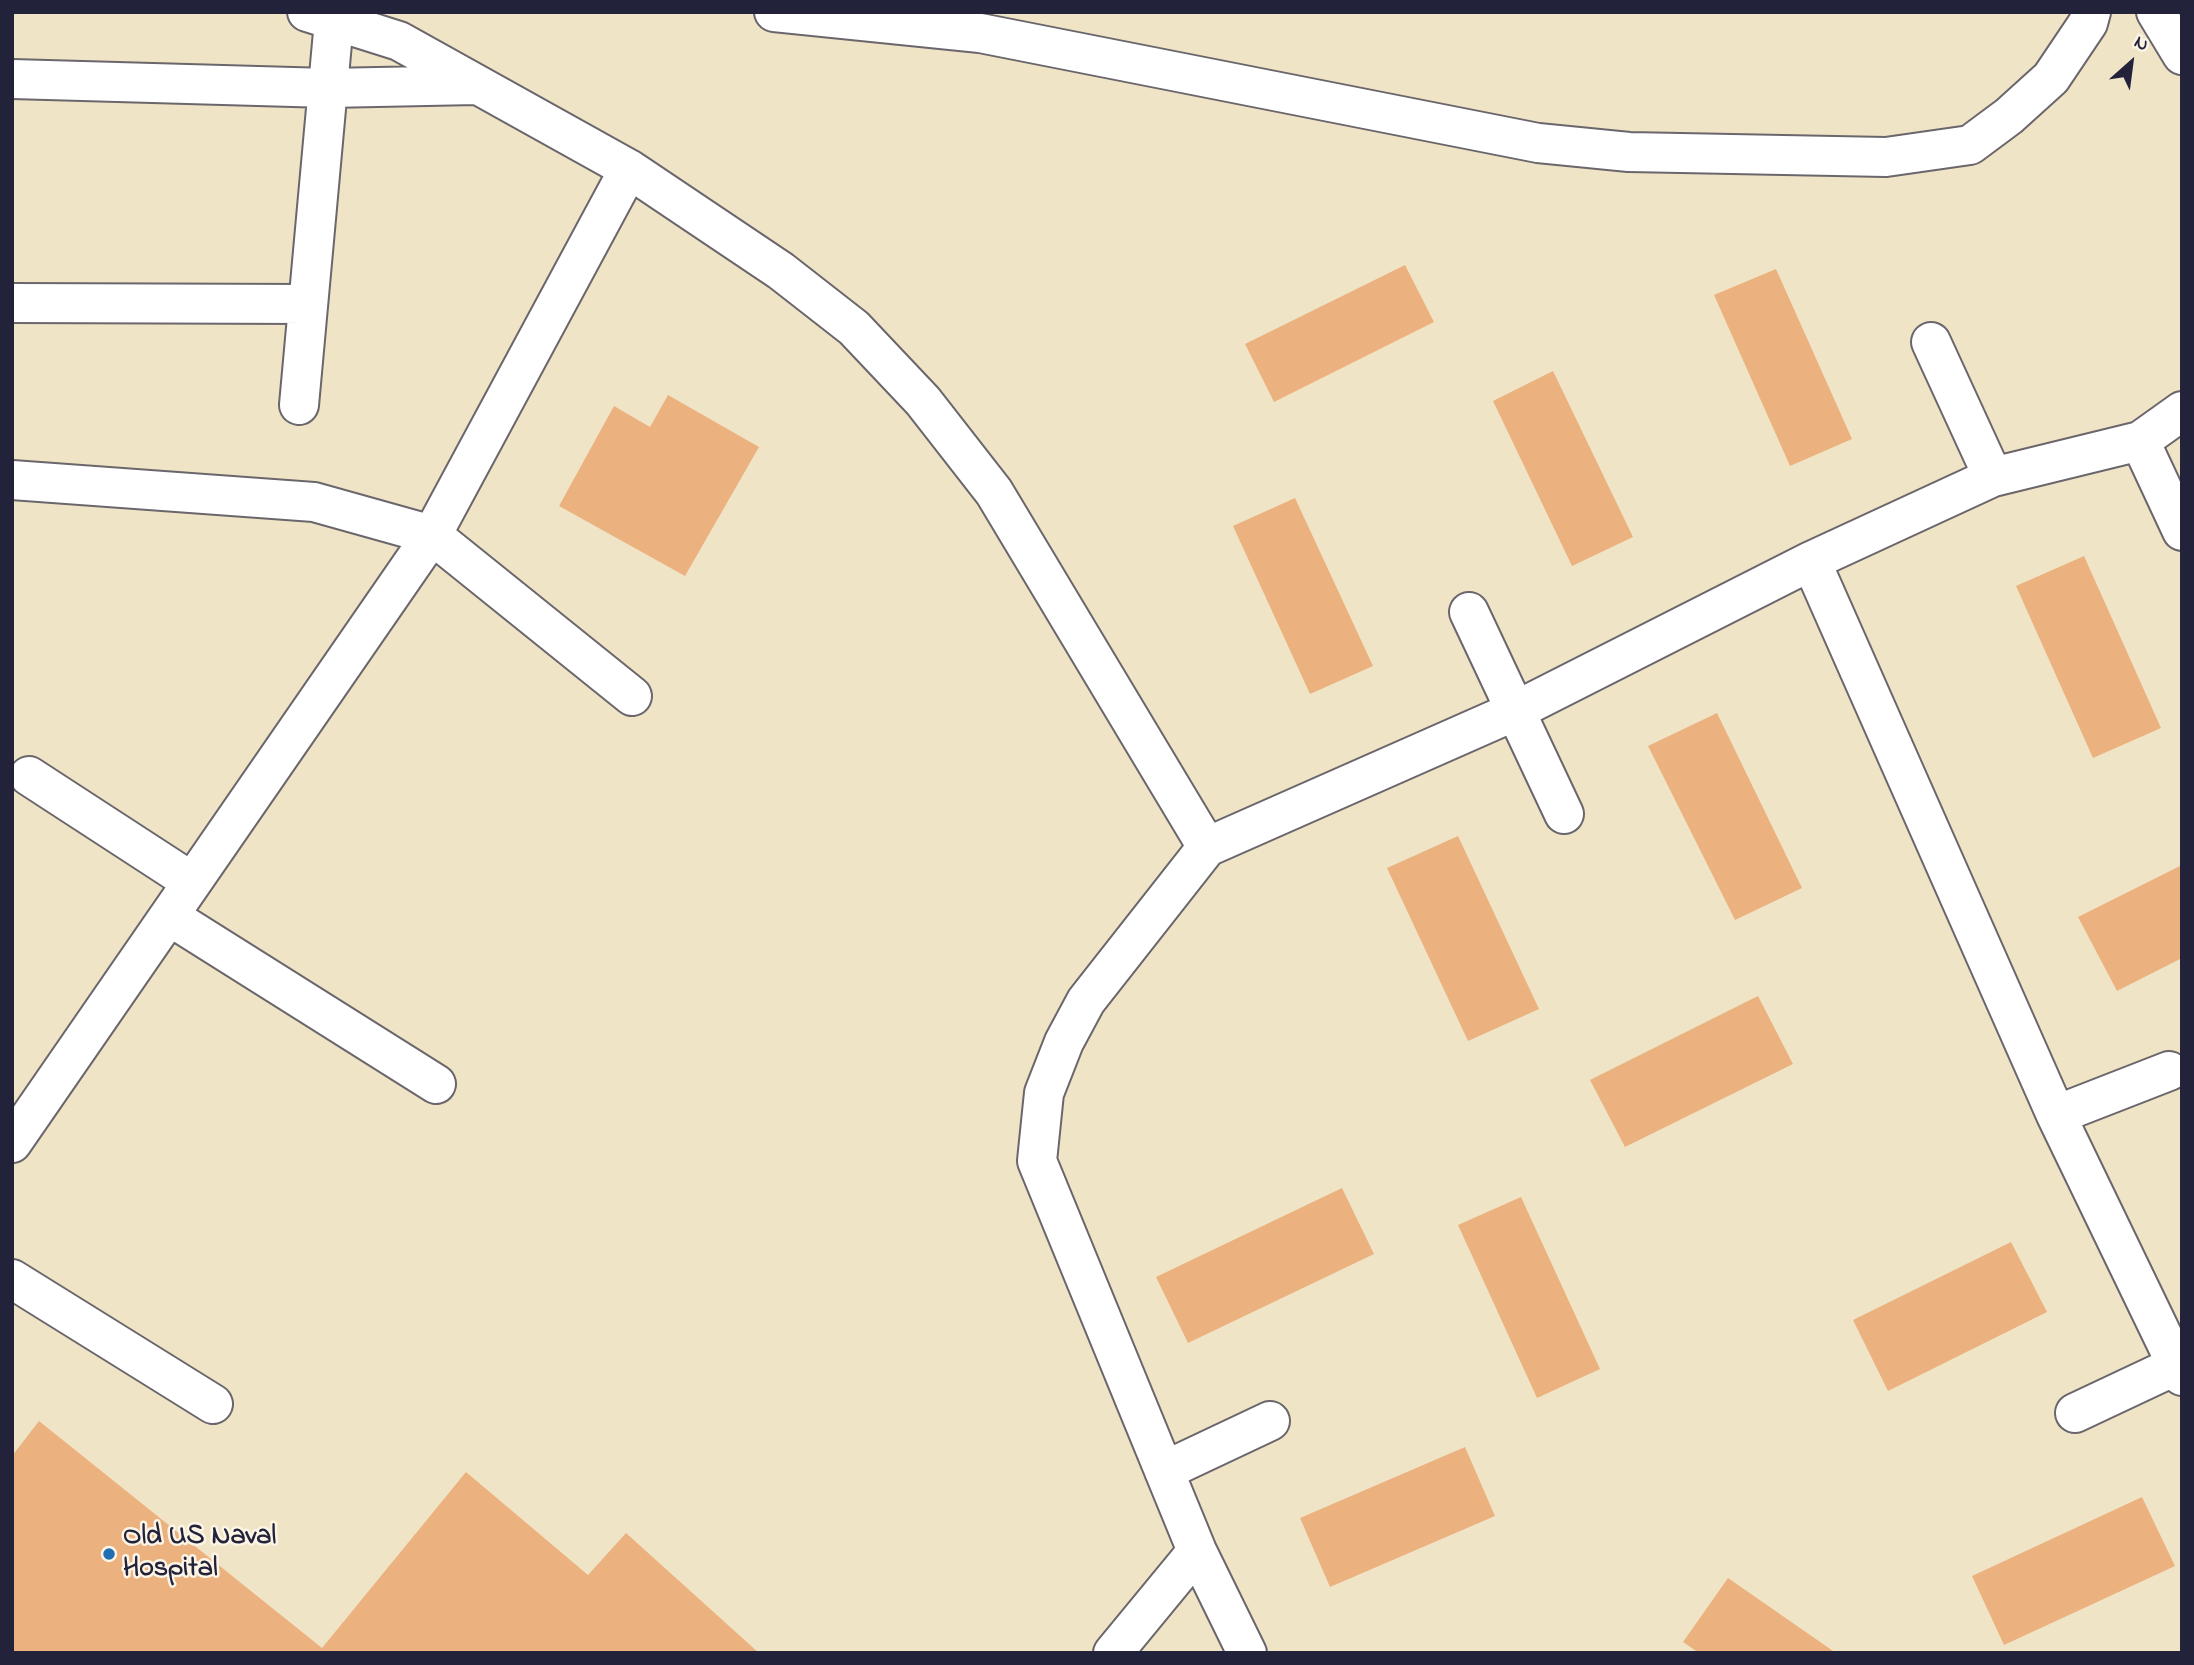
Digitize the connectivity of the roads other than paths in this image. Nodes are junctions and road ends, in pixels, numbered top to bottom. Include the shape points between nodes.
1 (774, 12) edge
2 (2091, 12) edge
3 (2156, 12) edge
4 (321, 17) edge
5 (2182, 55) edge
6 (12, 79) edge
7 (477, 85) junction
8 (328, 88) junction
9 (629, 169) junction
10 (12, 303) edge
11 (308, 304) junction
12 (1931, 342) dead end
13 (299, 405) dead end
14 (2182, 411) edge
15 (2140, 441) junction
16 (1993, 477) junction
17 (12, 480) edge
18 (2182, 531) edge
19 (432, 535) junction
20 (1811, 561) junction
21 (1469, 612) dead end
22 (632, 696) dead end
23 (1515, 711) junction
24 (29, 776) dead end
25 (1564, 814) dead end
26 (1207, 847) junction
27 (192, 882) junction
28 (169, 916) junction
29 (2169, 1071) dead end
30 (436, 1084) dead end
31 (2056, 1115) junction
32 (12, 1143) edge
33 (12, 1279) edge
34 (2179, 1371) edge
35 (213, 1404) dead end
36 (2076, 1413) dead end
37 (1270, 1422) dead end
38 (1164, 1471) junction
39 (1197, 1551) junction
40 (1112, 1653) edge
41 (1247, 1653) edge

1 - 2 street via 981,33 1538,143 1629,152 1886,157 1970,145 2051,78
3 - 5 street
4 - 7 street via 399,41
4 - 8 street
6 - 8 street
7 - 8 street
7 - 9 street
8 - 11 street
9 - 19 street
9 - 26 street via 781,271 854,328 923,401 994,492
10 - 11 street
11 - 13 street
12 - 16 street
14 - 15 street
15 - 16 street
15 - 18 street
16 - 20 street
17 - 19 street via 314,502
19 - 22 street
19 - 27 street
20 - 23 street
20 - 31 street
21 - 23 street
23 - 25 street
23 - 26 street
24 - 27 street
26 - 38 street via 1086,1001 1063,1042 1044,1093 1037,1161
27 - 28 street
28 - 30 street
28 - 32 street
29 - 31 street
31 - 34 street
33 - 35 street
34 - 36 street
37 - 38 street
38 - 39 street
39 - 40 street
39 - 41 street

